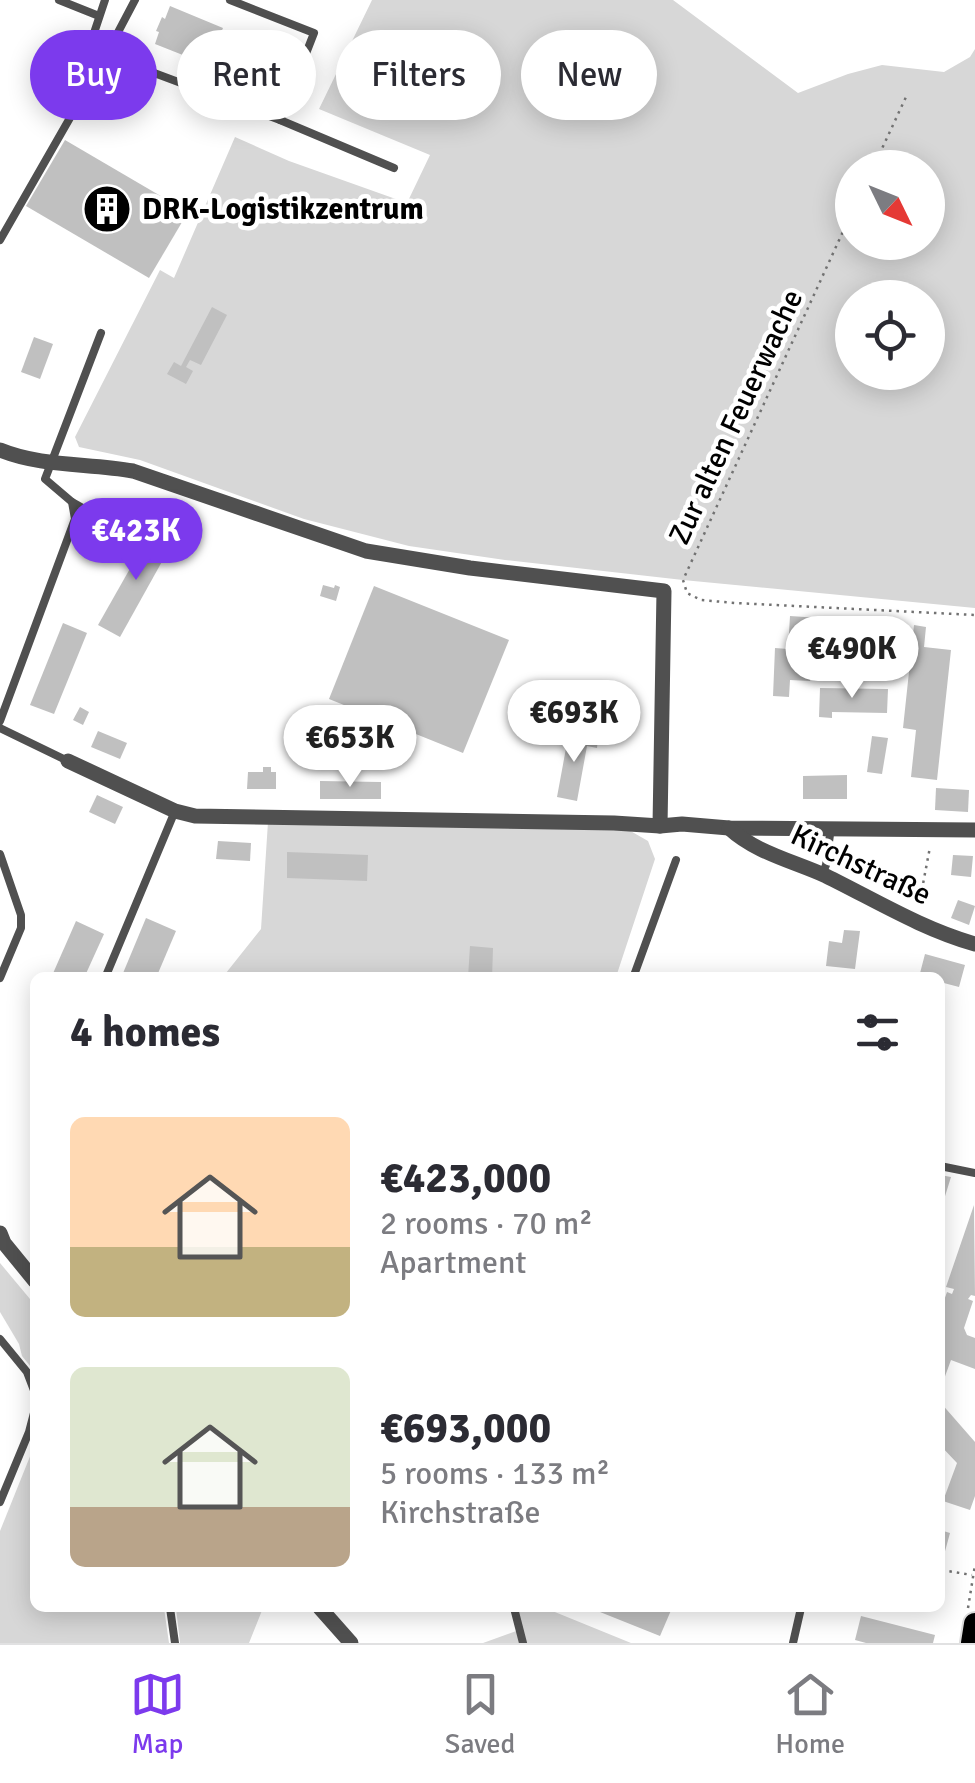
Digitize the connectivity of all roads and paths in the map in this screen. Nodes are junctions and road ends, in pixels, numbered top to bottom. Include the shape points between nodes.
1 (59, 0) edge
2 (105, 0) edge
3 (135, 0) edge
4 (230, 0) edge
5 (99, 16) junction
6 (94, 30) edge
7 (119, 30) edge
8 (306, 30) edge
9 (906, 97) dead end
10 (70, 120) edge
11 (280, 120) edge
12 (881, 150) edge
13 (394, 168) dead end
14 (0, 240) edge
15 (835, 249) edge
16 (101, 333) dead end
17 (0, 450) edge
18 (50, 463) junction
19 (72, 502) junction
20 (134, 537) dead end
21 (975, 616) edge
22 (0, 725) edge
23 (68, 762) joint
24 (176, 811) junction
25 (660, 826) junction
26 (831, 827) junction
27 (728, 828) junction
28 (975, 830) edge
29 (930, 847) dead end
30 (0, 854) edge
31 (676, 860) dead end
32 (822, 874) junction
33 (918, 909) dead end
34 (975, 944) edge
35 (108, 972) edge
36 (634, 972) edge
37 (0, 978) edge
38 (945, 1167) edge
39 (975, 1172) edge
40 (1, 1238) edge
41 (30, 1275) edge
42 (0, 1339) edge
43 (30, 1380) edge
44 (30, 1428) edge
45 (0, 1502) edge
46 (975, 1565) edge
47 (945, 1571) edge
48 (973, 1576) edge
49 (171, 1612) edge
50 (324, 1612) edge
51 (515, 1612) edge
52 (801, 1612) edge
53 (971, 1618) edge
54 (175, 1643) edge
55 (351, 1643) edge
56 (523, 1643) edge
57 (793, 1643) edge
58 (972, 1643) edge

1 - 5 lane
2 - 5 lane
3 - 7 lane
4 - 8 lane
5 - 6 lane
9 - 12 path
10 - 14 lane
11 - 13 lane
15 - 21 path, Zur alten Feuerwache via 683,580 687,593 735,603
16 - 18 lane
17 - 18 street
18 - 19 lane via 45,480
18 - 25 street via 132,471 366,551 664,592
19 - 20 lane
19 - 22 lane via 75,519
22 - 23 lane
23 - 24 street, Kirchstraße
24 - 25 street, Kirchstraße
24 - 35 lane
25 - 27 street, Kirchstraße
26 - 27 street, Kirchstraße
26 - 28 street, Kirchstraße
26 - 32 lane
27 - 32 street, Kirchstraße via 743,841
29 - 33 path
30 - 37 lane via 21,928
31 - 36 lane
32 - 34 street, Kirchstraße
38 - 39 lane
40 - 41 street
42 - 43 lane
44 - 45 lane
46 - 48 path
47 - 48 path
48 - 53 path
49 - 54 lane
50 - 55 street
51 - 56 lane
52 - 57 lane
53 - 58 main road

